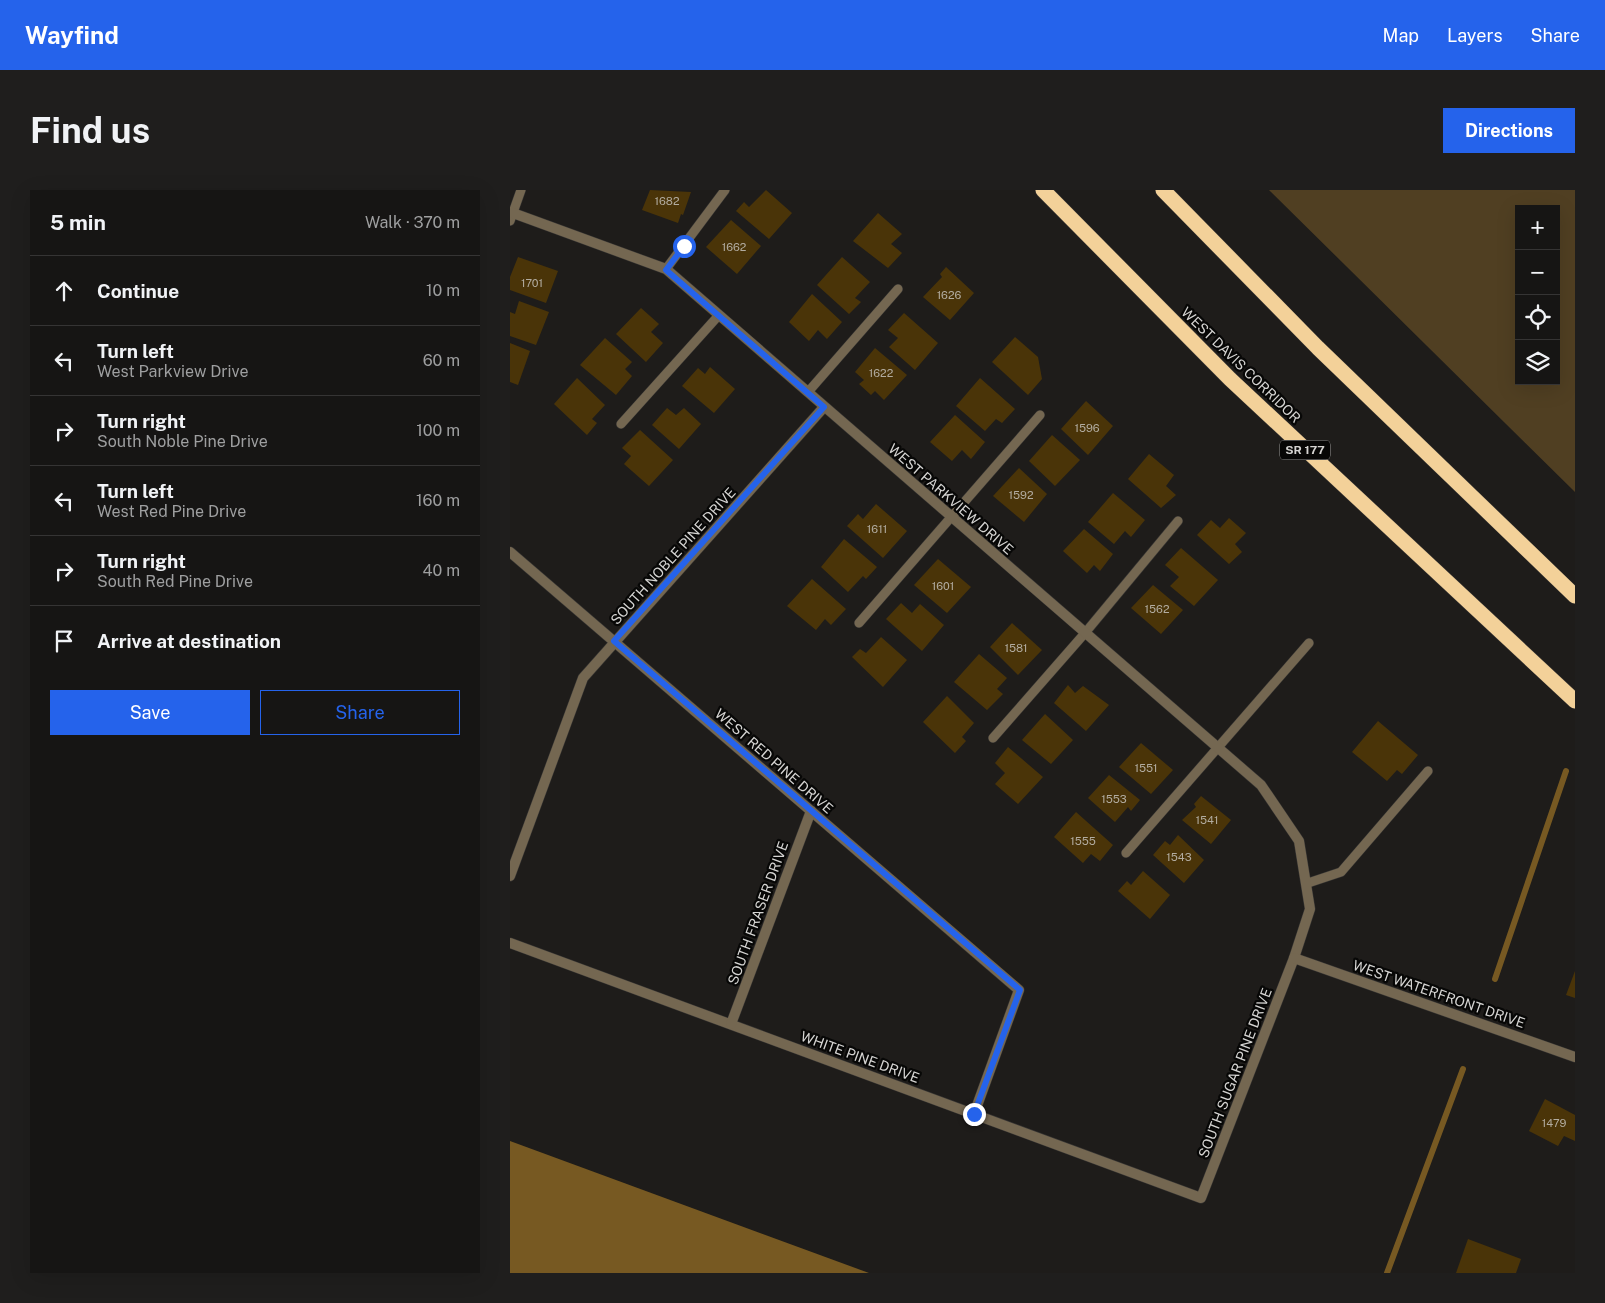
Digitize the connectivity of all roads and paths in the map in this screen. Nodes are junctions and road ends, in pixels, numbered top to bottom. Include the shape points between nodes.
1 (521, 190) edge
2 (725, 190) edge
3 (1043, 190) edge
4 (1163, 190) edge
5 (511, 215) edge
6 (666, 270) junction
7 (898, 288) dead end
8 (719, 316) junction
9 (808, 392) junction
10 (824, 407) junction
11 (1040, 415) dead end
12 (621, 424) dead end
13 (952, 518) junction
14 (1178, 521) dead end
15 (510, 552) edge
16 (1575, 596) edge
17 (859, 623) dead end
18 (1085, 633) junction
19 (614, 641) junction
20 (1309, 644) dead end
21 (1575, 702) edge
22 (993, 738) dead end
23 (1217, 747) junction
24 (1428, 770) dead end
25 (811, 811) junction
26 (1126, 853) dead end
27 (510, 876) edge
28 (1308, 883) junction
29 (510, 943) edge
30 (1294, 958) junction
31 (731, 1024) junction
32 (1575, 1058) edge
33 (974, 1114) junction
34 (1202, 1198) joint

1 - 5 lane
2 - 6 lane
3 - 21 highway, WEST DAVIS CORRIDOR / SR 177 via 1230,379
4 - 16 highway via 1324,355
5 - 6 street, WEST PARKVIEW DRIVE
6 - 8 street, WEST PARKVIEW DRIVE
7 - 9 lane
8 - 9 street, WEST PARKVIEW DRIVE
8 - 12 lane
9 - 10 street, WEST PARKVIEW DRIVE
10 - 13 street, WEST PARKVIEW DRIVE
10 - 19 street, SOUTH NOBLE PINE DRIVE
11 - 13 lane
13 - 17 lane
13 - 18 street, WEST PARKVIEW DRIVE
14 - 18 lane
15 - 19 street, WEST RED PINE DRIVE
18 - 22 lane
18 - 23 street, WEST PARKVIEW DRIVE
19 - 25 street, WEST RED PINE DRIVE
19 - 27 street, SOUTH NOBLE PINE DRIVE via 583,678
20 - 23 lane
23 - 26 lane
23 - 28 street, WEST PARKVIEW DRIVE via 1261,785 1300,841
24 - 28 lane via 1342,872
25 - 31 street, SOUTH FRASER DRIVE
25 - 33 street, WEST RED PINE DRIVE via 1020,990
28 - 30 street, SOUTH SUGAR PINE DRIVE via 1310,909
29 - 31 street, WHITE PINE DRIVE
30 - 32 street, WEST WATERFRONT DRIVE
30 - 34 street, SOUTH SUGAR PINE DRIVE
31 - 33 street, WHITE PINE DRIVE
33 - 34 street, WHITE PINE DRIVE

